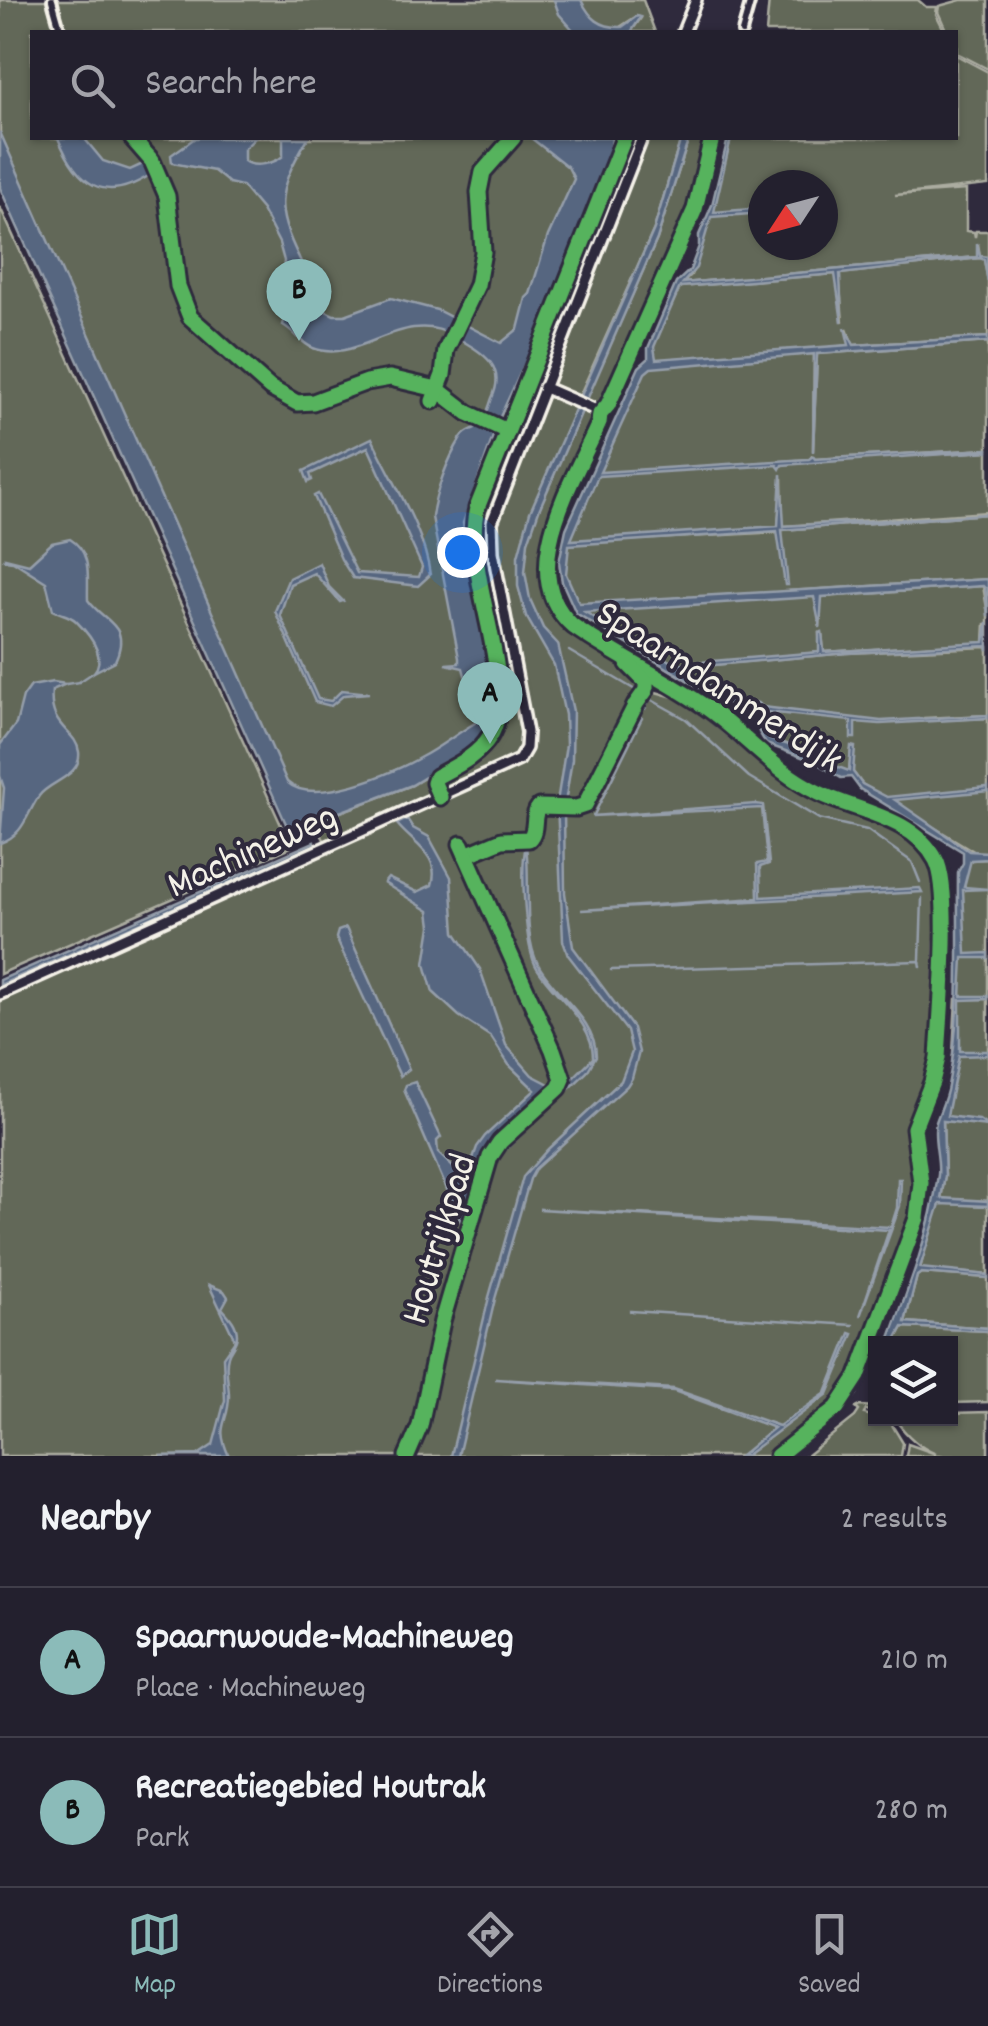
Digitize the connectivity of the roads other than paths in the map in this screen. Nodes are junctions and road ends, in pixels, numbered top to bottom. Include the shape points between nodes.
1 (52, 0) edge
2 (696, 0) edge
3 (752, 0) edge
4 (60, 30) edge
5 (684, 30) edge
6 (743, 30) edge
7 (641, 140) edge
8 (712, 140) edge
9 (543, 387) junction
10 (600, 414) junction
11 (0, 994) edge
12 (777, 1456) edge

1 - 4 street
2 - 5 street
3 - 6 street
7 - 9 street
8 - 10 street, Spaarndammerdijk via 695,209
9 - 10 street
9 - 11 street, Machineweg via 491,532 527,732 523,753 504,768
10 - 12 street, Spaarndammerdijk via 549,546 548,587 560,614 707,708 805,786 904,829 928,848 941,872 938,1058 914,1128 921,1188 914,1229 851,1391

